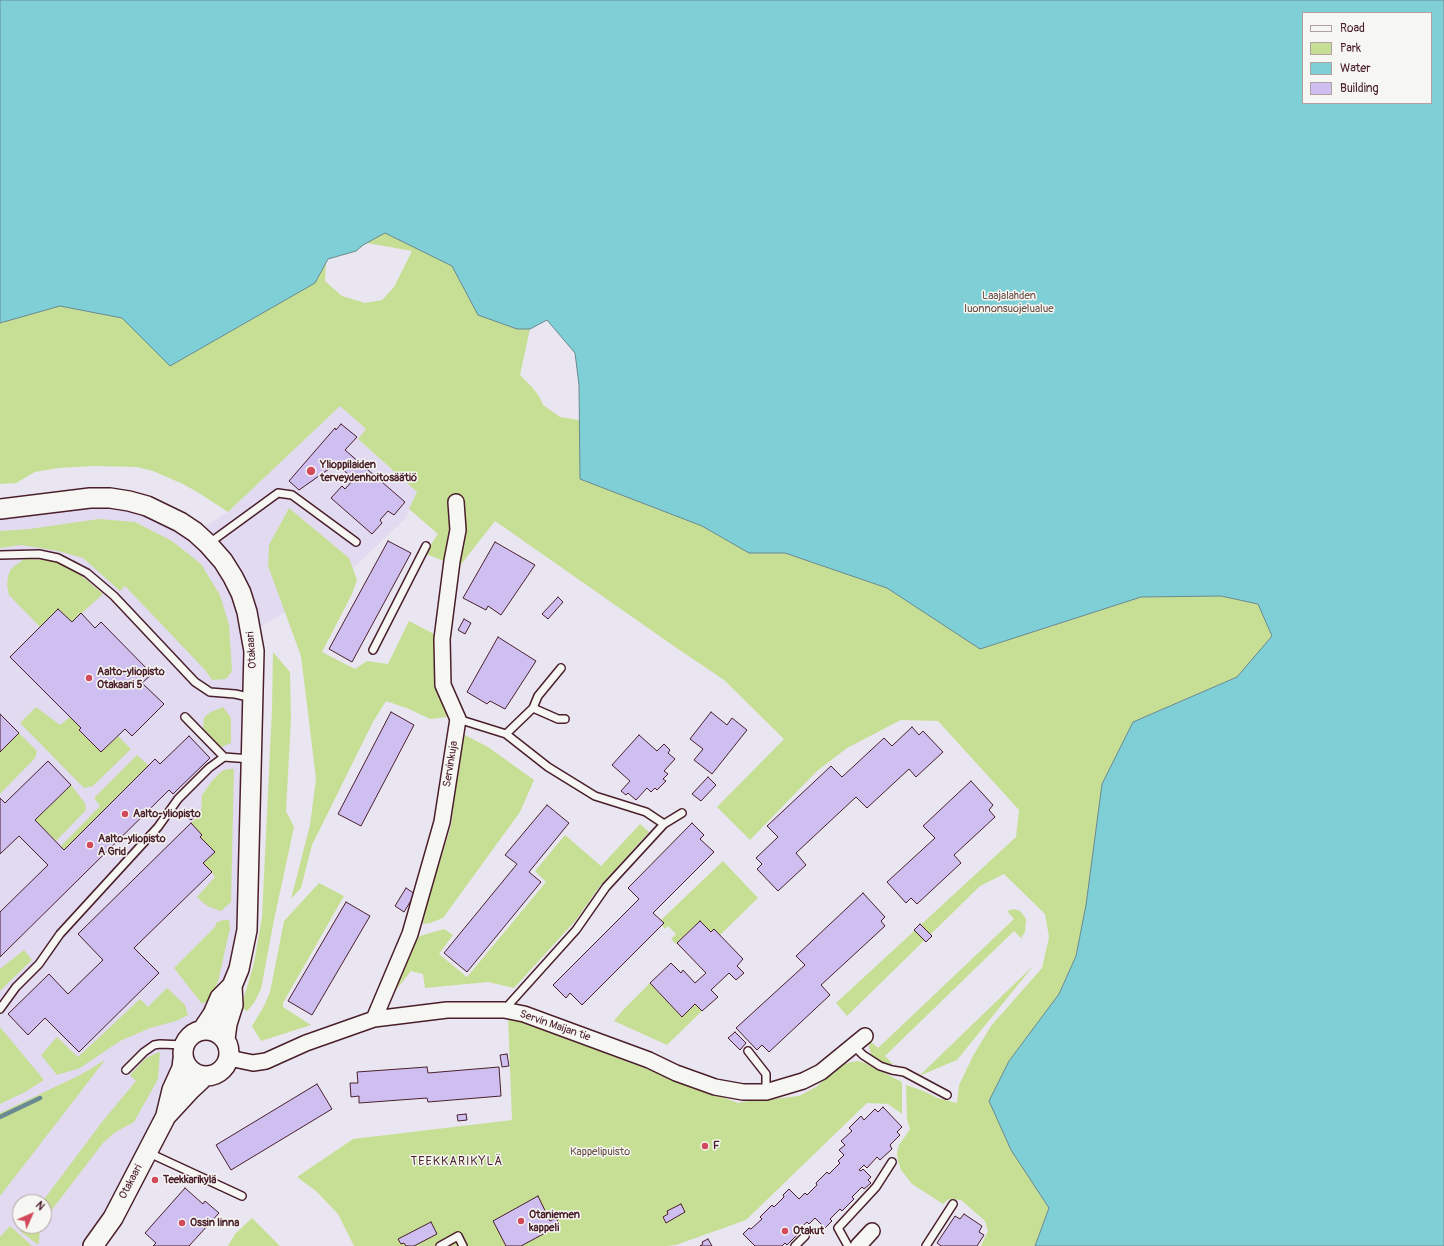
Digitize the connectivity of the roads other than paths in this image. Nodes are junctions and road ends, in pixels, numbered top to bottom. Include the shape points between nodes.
1 (456, 502) dead end
2 (0, 509) edge
3 (356, 542) dead end
4 (208, 544) junction
5 (426, 546) dead end
6 (0, 555) edge
7 (373, 650) dead end
8 (561, 668) dead end
9 (254, 698) junction
10 (533, 708) junction
11 (185, 716) dead end
12 (565, 718) dead end
13 (458, 719) junction
14 (506, 734) junction
15 (224, 757) junction
16 (251, 759) junction
17 (682, 813) dead end
18 (664, 824) junction
19 (232, 986) junction
20 (0, 1009) edge
21 (504, 1010) junction
22 (374, 1019) junction
23 (203, 1030) junction
24 (225, 1039) junction
25 (860, 1041) joint
26 (748, 1051) dead end
27 (184, 1052) junction
28 (229, 1058) junction
29 (126, 1070) dead end
30 (206, 1076) junction
31 (766, 1092) junction
32 (947, 1095) dead end
33 (166, 1116) junction
34 (147, 1152) junction
35 (892, 1162) dead end
36 (242, 1196) dead end
37 (953, 1204) dead end
38 (872, 1231) dead end
39 (805, 1236) dead end
40 (93, 1246) edge
41 (440, 1246) edge
42 (463, 1246) edge
43 (794, 1246) edge
44 (848, 1246) edge
45 (858, 1246) edge
46 (926, 1246) edge

1 - 13 street via 458,530 442,639 443,685
2 - 4 street, Otakaari via 90,498 129,500 165,513 195,532
3 - 4 lane via 292,495 278,493
4 - 9 street, Otakaari via 233,577 247,612 254,651
5 - 7 lane
6 - 9 lane via 39,554 58,558 87,573 114,596 195,682 210,692
8 - 10 lane via 538,696
9 - 16 street, Otakaari
10 - 12 lane via 558,719
10 - 14 lane
11 - 15 lane
13 - 14 lane
13 - 22 street, Servinkuja via 442,822 410,934
14 - 18 lane via 548,767 595,796 646,812
15 - 16 lane
15 - 20 lane via 209,768 178,800 158,827 60,934 39,964 16,987
16 - 19 street, Otakaari via 247,930 239,969
17 - 18 lane
18 - 21 lane via 606,887 576,930
19 - 23 street, Otakaari via 220,998
19 - 24 street, Otakaari via 233,1005
21 - 22 street, Servin Maijan tie via 447,1010
21 - 31 street, Servin Maijan tie via 524,1014 715,1087 743,1092
22 - 28 street, Servin Maijan tie via 306,1043 266,1061 253,1063
23 - 24 street via 218,1032
23 - 27 street via 191,1035
24 - 28 street via 230,1049
25 - 31 street, Servin Maijan tie via 821,1072 803,1081
25 - 32 lane via 863,1055 880,1066 904,1072
26 - 31 lane via 766,1074
27 - 29 lane via 160,1044 154,1045
27 - 30 street via 188,1067 193,1072
27 - 33 street, Otakaari via 182,1068 172,1090
28 - 30 street via 220,1072
30 - 33 street, Otakaari
33 - 34 street, Otakaari
34 - 36 lane
34 - 40 street, Otakaari via 113,1218
35 - 44 lane via 876,1187 838,1228
37 - 46 lane
38 - 45 street
39 - 43 lane
41 - 42 lane via 458,1236

